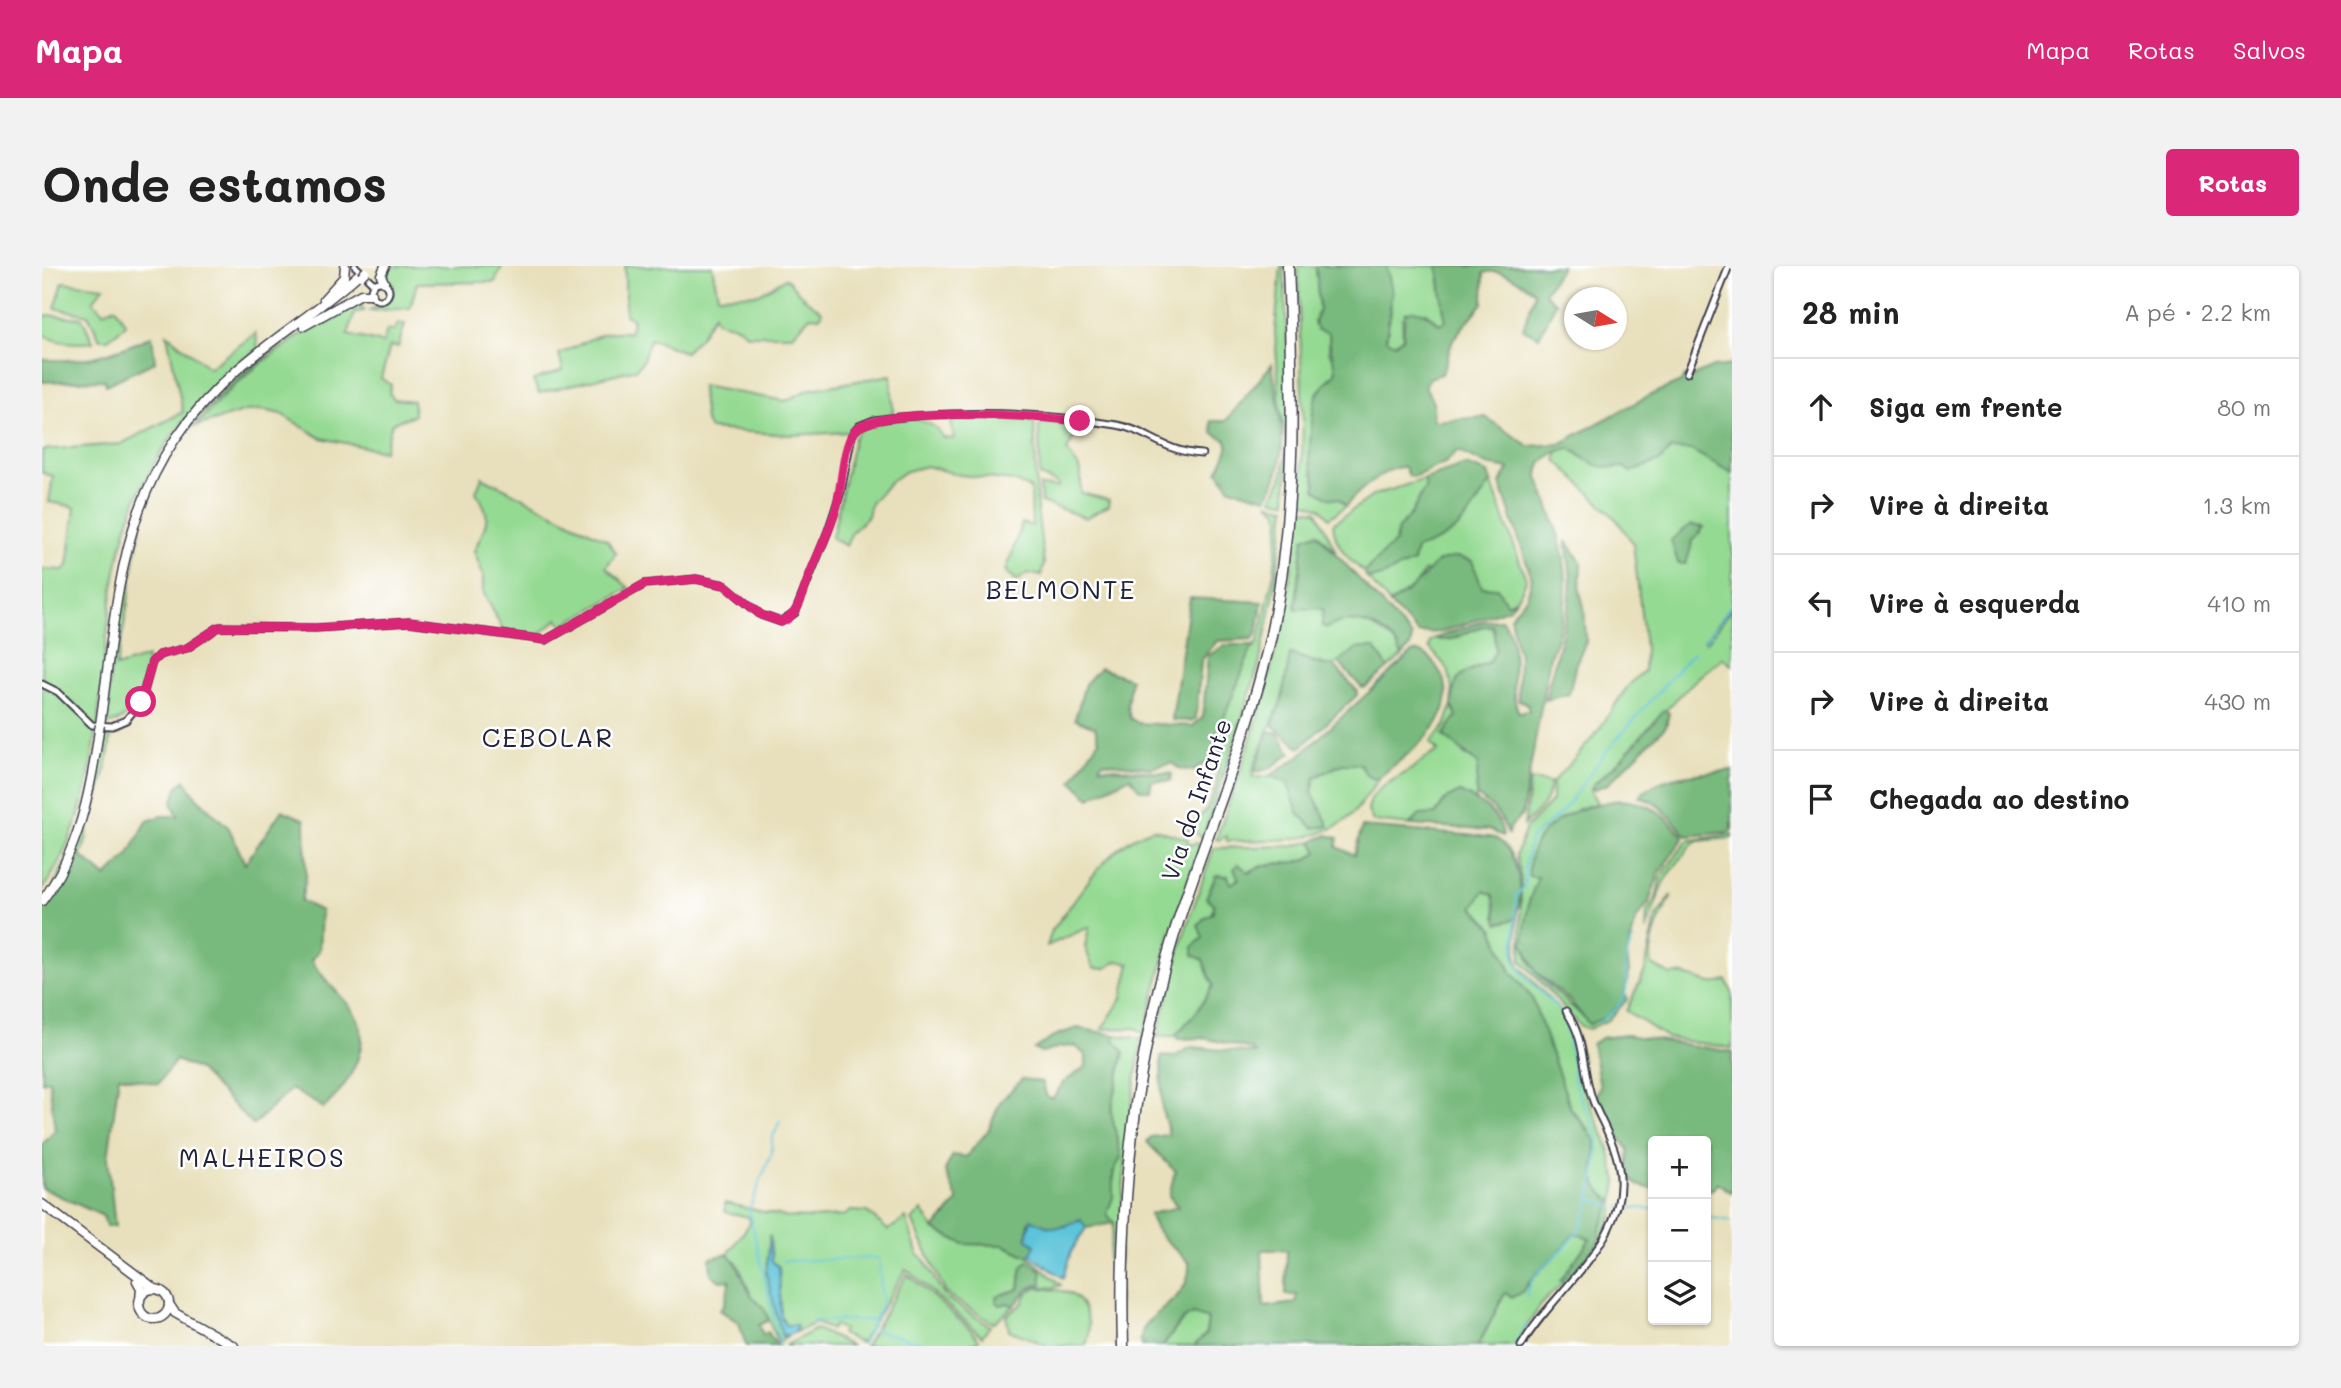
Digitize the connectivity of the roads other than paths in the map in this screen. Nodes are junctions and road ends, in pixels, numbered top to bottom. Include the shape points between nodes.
1 (345, 266) edge
2 (385, 266) edge
3 (1288, 266) edge
4 (1294, 266) edge
5 (1729, 266) edge
6 (363, 270) edge
7 (384, 282) junction
8 (374, 284) junction
9 (372, 295) junction
10 (238, 370) junction
11 (1687, 373) dead end
12 (1202, 454) dead end
13 (42, 684) edge
14 (42, 899) edge
15 (1566, 1011) dead end
16 (42, 1204) edge
17 (42, 1210) edge
18 (155, 1289) junction
19 (139, 1301) junction
20 (169, 1304) junction
21 (158, 1318) junction
22 (228, 1346) edge
23 (234, 1346) edge
24 (1126, 1346) edge
25 (1521, 1346) edge

1 - 10 main road via 344,277 317,306
2 - 7 main road
3 - 24 highway, Via do Infante via 1293,445 1280,586 1254,699 1178,921 1147,1034 1125,1191
4 - 24 highway, Via do Infante via 1298,444 1286,582 1259,702 1183,923 1149,1053 1128,1220
5 - 11 street
6 - 8 street
6 - 10 main road
7 - 8 street
7 - 9 street via 389,288 387,296 380,300
8 - 9 street
9 - 10 main road via 361,294 316,318
10 - 14 main road via 168,447 136,513 121,573 87,799 74,840
12 - 13 street via 1169,449 1120,425 983,414 874,421 859,426 852,435 828,531 794,613 781,622 761,615 718,582 677,580 636,588 546,640 409,622 316,628 219,627 187,648 159,655 152,662 141,702 126,720 112,726 92,725 58,692
15 - 25 street via 1577,1028 1588,1086 1617,1156 1617,1206 1610,1230 1536,1319
16 - 18 main road
17 - 19 main road via 132,1276 141,1288
18 - 19 main road
18 - 20 main road via 166,1295
19 - 21 main road via 144,1315
20 - 21 main road
20 - 23 main road via 175,1313
21 - 22 main road via 178,1319

